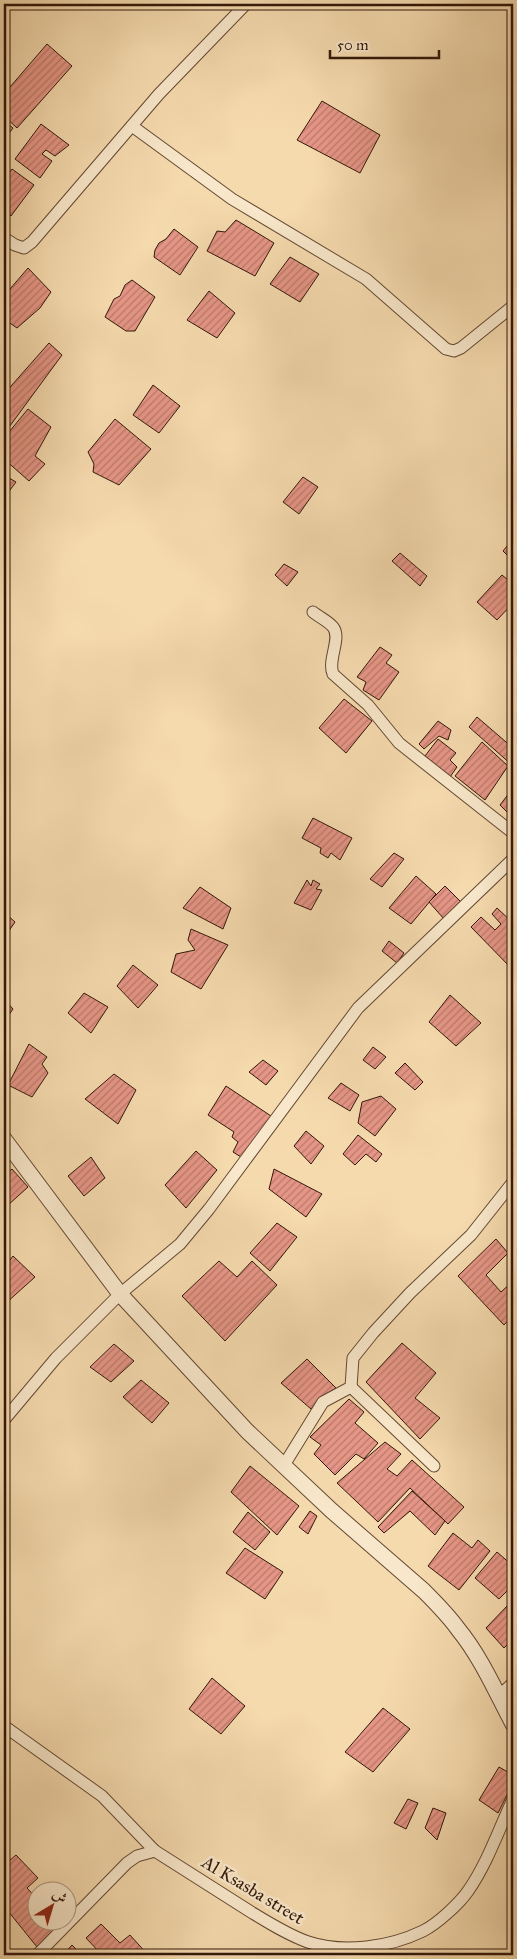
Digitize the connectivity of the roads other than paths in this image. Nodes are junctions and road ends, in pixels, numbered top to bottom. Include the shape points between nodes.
1 (246, 4) edge
2 (132, 126) junction
3 (4, 238) edge
4 (513, 306) edge
5 (313, 612) dead end
6 (513, 833) edge
7 (513, 859) edge
8 (4, 1139) edge
9 (513, 1182) edge
10 (120, 1294) junction
11 (351, 1388) junction
12 (4, 1420) edge
13 (284, 1465) junction
14 (434, 1466) dead end
15 (513, 1683) edge
16 (499, 1696) junction
17 (513, 1724) edge
18 (4, 1726) edge
19 (513, 1799) edge
20 (155, 1851) junction
21 (336, 1951) edge
22 (37, 1955) edge

1 - 2 street
2 - 3 street via 32,242 24,248
2 - 4 street via 232,199 366,279 446,348 454,351 460,348
5 - 6 street via 334,628 336,634 330,667 333,674 368,705 399,743
7 - 10 street via 358,1008 180,1244
8 - 10 street
9 - 11 street via 471,1235 410,1293 353,1358
10 - 12 street via 56,1358
10 - 13 street via 247,1431
11 - 13 street via 323,1402
11 - 14 street
13 - 16 street via 442,1609 460,1630
15 - 16 street
16 - 17 street
18 - 20 street, Al Ksasba street via 102,1796
19 - 21 street, Al Ksasba street via 468,1891 454,1906 425,1930 400,1940
20 - 21 street, Al Ksasba street via 278,1928
20 - 22 street via 127,1863

